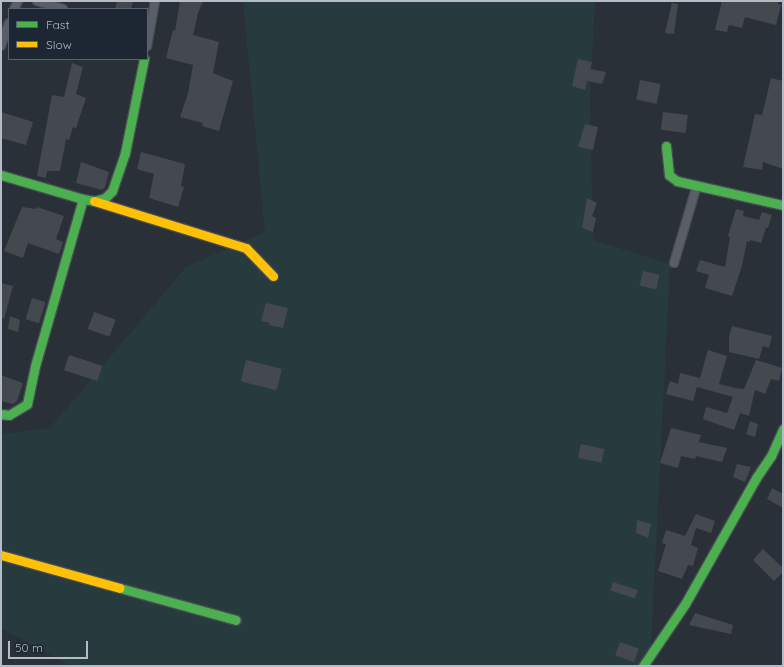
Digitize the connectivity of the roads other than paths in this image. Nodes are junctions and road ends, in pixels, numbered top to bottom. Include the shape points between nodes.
1 (37, 1) edge
2 (155, 1) edge
3 (60, 8) edge
4 (8, 26) edge
5 (148, 35) edge
6 (1, 46) edge
7 (144, 60) edge
8 (666, 146) dead end
9 (1, 175) edge
10 (697, 185) junction
11 (83, 199) junction
12 (94, 201) junction
13 (783, 205) edge
14 (674, 263) dead end
15 (273, 276) dead end
16 (1, 414) edge
17 (783, 429) edge
18 (1, 555) edge
19 (236, 620) dead end
20 (643, 666) edge

1 - 3 street
2 - 5 street
4 - 6 street
7 - 12 street via 125,152 112,191 104,198
8 - 10 street via 670,175 677,181
9 - 11 street
10 - 13 street
10 - 14 street
11 - 12 street
11 - 16 street via 27,404 9,415
12 - 15 street via 246,248
17 - 20 street via 771,456 685,604
18 - 19 street

